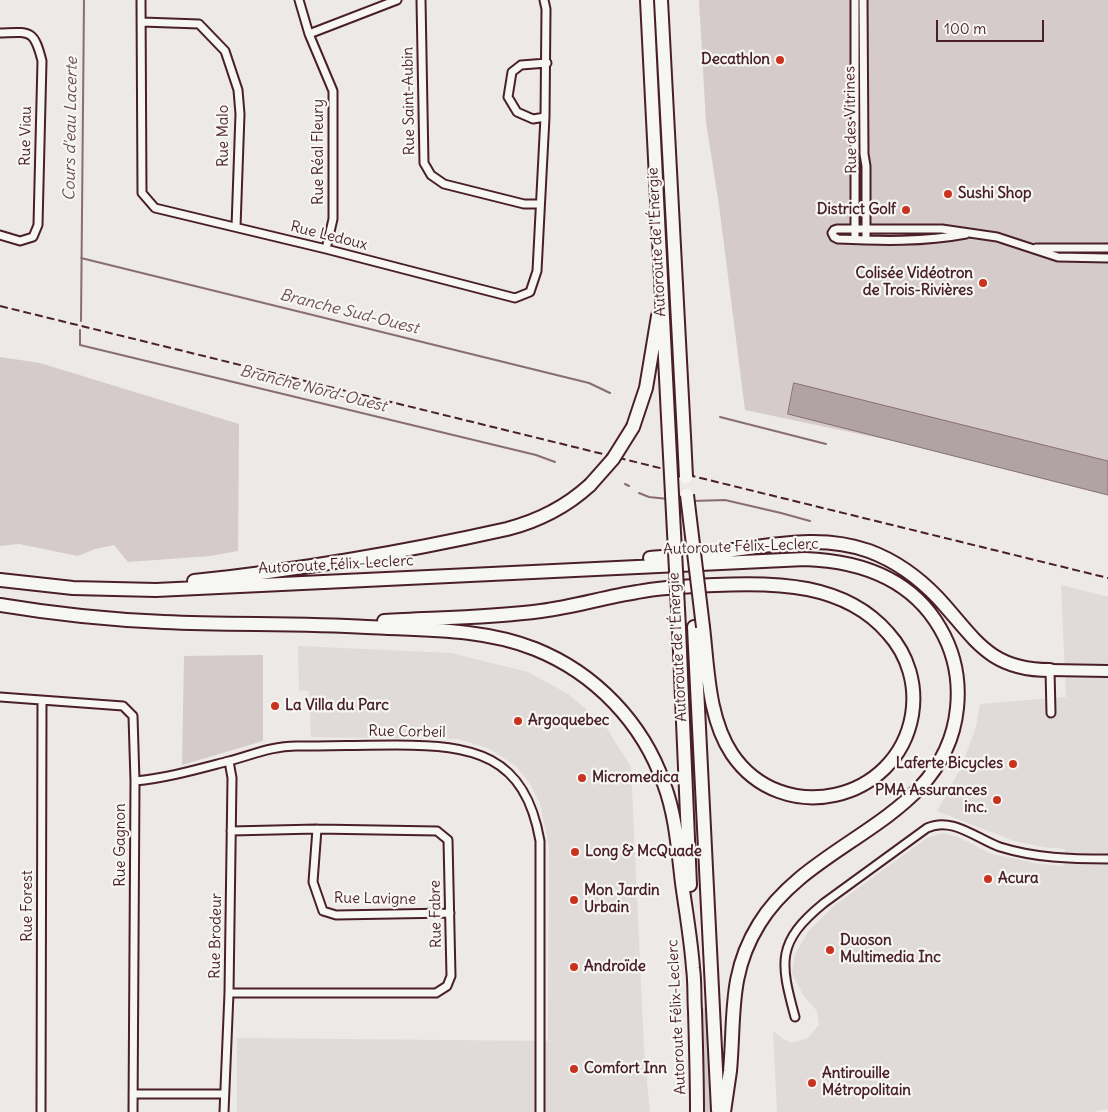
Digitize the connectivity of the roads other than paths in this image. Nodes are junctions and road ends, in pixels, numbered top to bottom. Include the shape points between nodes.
1 (142, 0) edge
2 (299, 0) edge
3 (397, 0) edge
4 (421, 0) edge
5 (544, 0) edge
6 (647, 0) edge
7 (661, 0) edge
8 (855, 0) edge
9 (864, 0) edge
10 (142, 22) junction
11 (0, 33) edge
12 (308, 34) junction
13 (547, 63) junction
14 (545, 117) junction
15 (540, 204) junction
16 (236, 228) junction
17 (855, 228) junction
18 (866, 228) junction
19 (966, 234) junction
20 (0, 235) edge
21 (855, 239) junction
22 (866, 239) junction
23 (1028, 248) junction
24 (1108, 248) edge
25 (326, 249) junction
26 (1108, 258) edge
27 (662, 294) junction
28 (446, 576) junction
29 (0, 580) edge
30 (112, 590) junction
31 (0, 605) edge
32 (320, 624) junction
33 (698, 627) junction
34 (1050, 670) junction
35 (1108, 671) edge
36 (0, 697) edge
37 (42, 701) junction
38 (1050, 713) dead end
39 (229, 761) junction
40 (135, 781) junction
41 (317, 829) junction
42 (231, 831) junction
43 (1108, 859) edge
44 (450, 913) junction
45 (694, 970) junction
46 (229, 993) junction
47 (794, 1017) dead end
48 (133, 1094) junction
49 (224, 1094) junction
50 (41, 1112) edge
51 (133, 1112) edge
52 (224, 1112) edge
53 (540, 1112) edge
54 (698, 1112) edge
55 (718, 1112) edge
56 (724, 1112) edge

1 - 10 street, Rue Ledoux
2 - 12 street, Rue Réal Fleury
3 - 12 street
4 - 15 street, Rue Saint-Aubin via 424,163 431,176 444,184 524,204
5 - 13 street, Rue Ledoux
6 - 27 highway, Autoroute de l'Énergie
7 - 33 highway, Autoroute de l'Énergie, bridge via 687,495
8 - 17 street, Rue des Vitrines
9 - 18 street, Rue des Vitrines
10 - 16 street, Rue Malo via 199,24 225,52 238,90 240,114
10 - 16 street, Rue Ledoux via 142,193 155,208
11 - 20 street, Rue Viau via 32,35 42,61 38,225 33,237 20,241
12 - 25 street, Rue Réal Fleury via 333,91 333,219
13 - 14 street, Rue Ledoux
13 - 14 street via 521,65 512,72 508,97 517,112 533,119
14 - 15 street, Rue Ledoux
15 - 25 street, Rue Ledoux via 537,272 530,292 515,298
16 - 25 street, Rue Ledoux
17 - 18 street
17 - 21 street, Rue des Vitrines
17 - 21 street via 836,229 832,233 838,239
18 - 19 street via 942,229
18 - 22 street, Rue des Vitrines
19 - 22 street via 922,240
19 - 23 street via 994,236
21 - 22 street
23 - 24 street
23 - 26 street via 1061,258
27 - 30 highway, bridge via 646,388 633,427 614,459 590,485 547,515 498,531 362,558 277,572
27 - 45 highway, Autoroute de l'Énergie, bridge
28 - 30 highway, Autoroute Félix-Leclerc
28 - 34 highway via 705,553 790,542 844,544 886,558 914,576 977,643 999,660 1023,669
28 - 56 highway, Autoroute Félix-Leclerc via 829,560 862,567 893,580 921,602 941,630 952,656 958,687 956,719 944,754 914,795 799,878 777,899 758,925 736,984
29 - 30 highway, Autoroute Félix-Leclerc
31 - 32 highway, Autoroute Félix-Leclerc via 146,622
32 - 33 highway via 527,613 635,592 681,587 761,584 807,589 836,597 861,610 884,629 901,651 910,672 913,701 909,726 899,748 870,780 839,794 798,796 761,782 736,760 720,730
32 - 45 highway, Autoroute Félix-Leclerc via 434,630 501,639 528,646 554,658 602,691 639,733 667,792 676,831
33 - 55 highway, Autoroute de l'Énergie
34 - 35 street
34 - 38 street
36 - 37 street, Rue Gagnon
37 - 40 street, Rue Gagnon via 123,706 133,716
37 - 50 street, Rue Forest
39 - 40 street, Rue Corbeil
39 - 42 street, Rue Brodeur via 232,778
39 - 53 street, Rue Corbeil via 284,746 433,745 479,755 511,775 531,808 540,848
40 - 48 street, Rue Gagnon
41 - 42 street, Rue Fabre
41 - 44 street, Rue Fabre via 437,831 448,840
41 - 44 street, Rue Lavigne via 313,882 323,911 336,915
42 - 46 street, Rue Brodeur
43 - 47 street via 1031,854 1000,847 949,825 927,828 824,903 796,931 787,949 784,967
44 - 46 street, Rue Fabre via 451,976 447,986 436,993
45 - 54 highway, Autoroute Félix-Leclerc
46 - 49 street, Rue Brodeur
48 - 49 street
48 - 51 street, Rue Gagnon
49 - 52 street, Rue Brodeur

